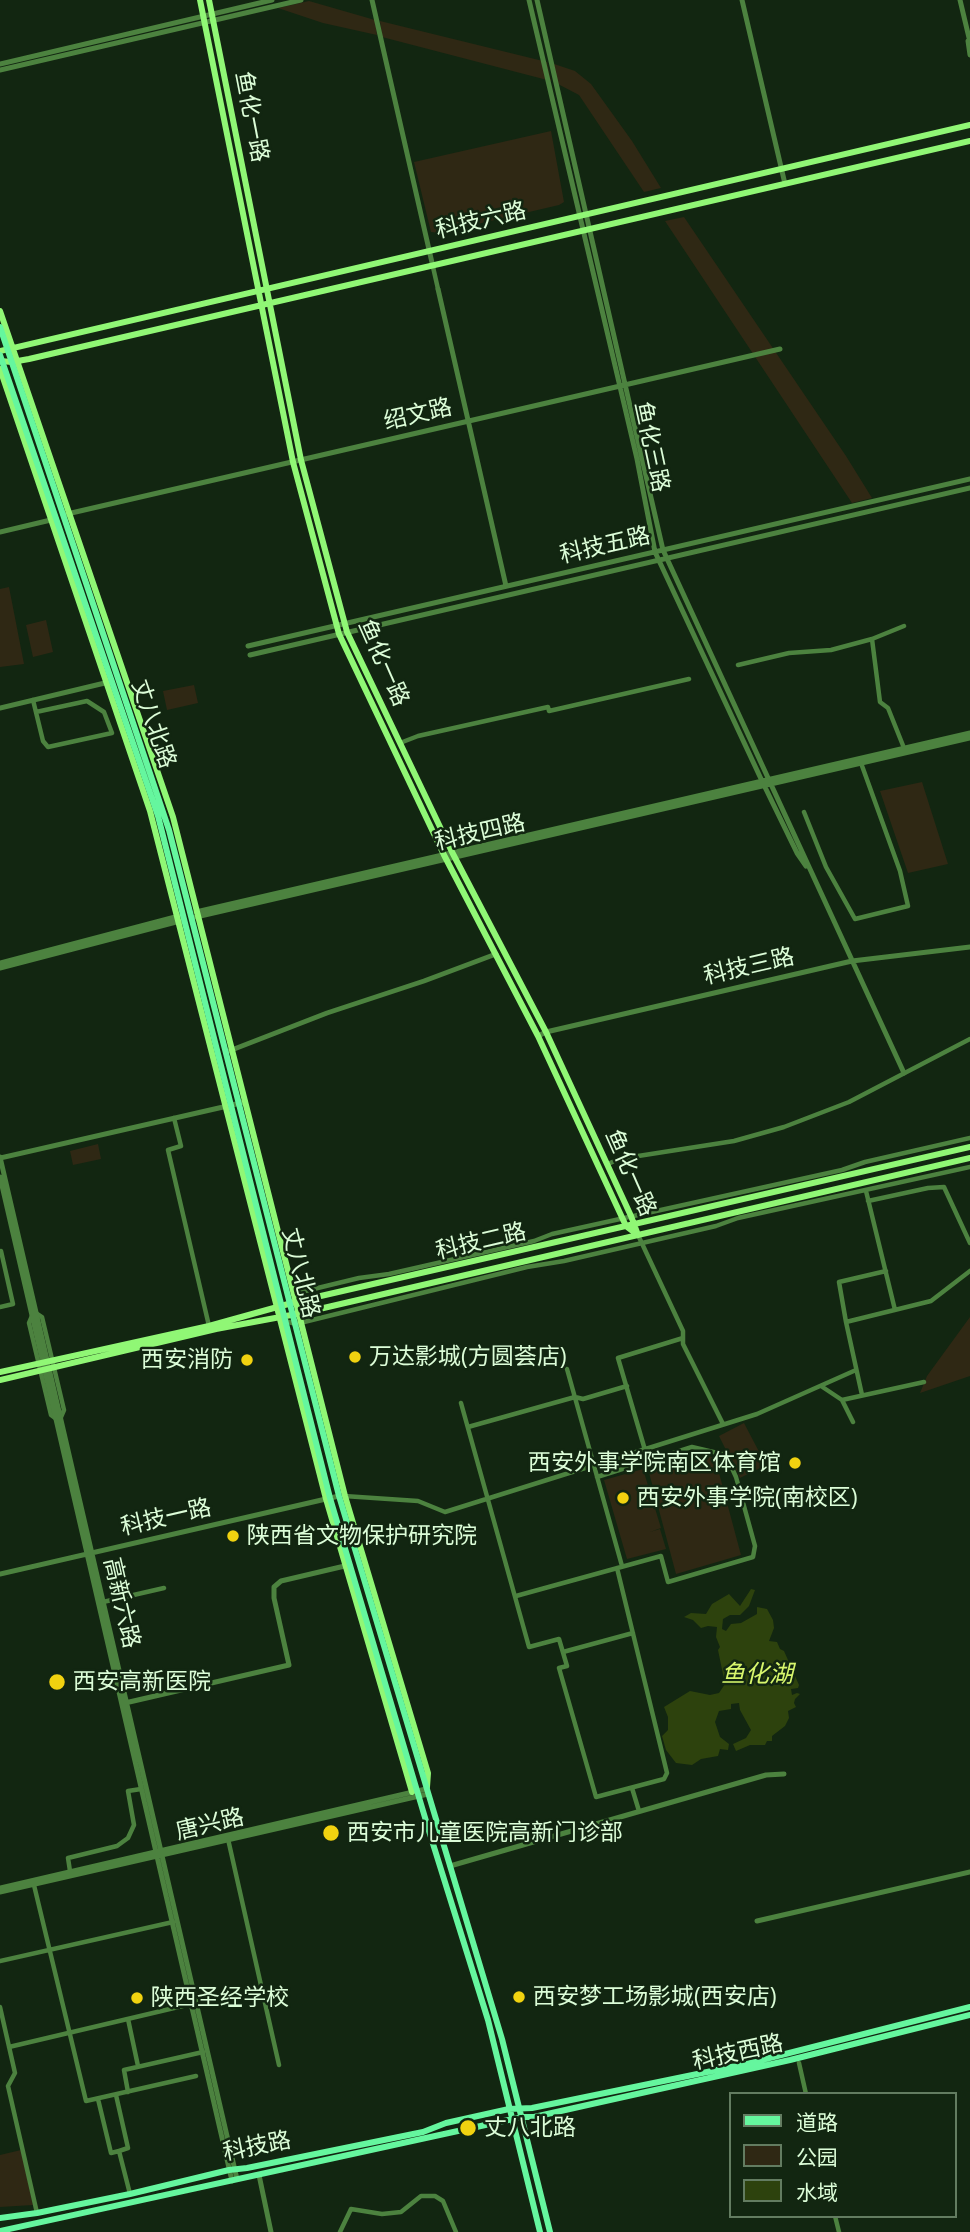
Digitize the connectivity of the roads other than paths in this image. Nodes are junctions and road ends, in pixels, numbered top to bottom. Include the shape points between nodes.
1 (200, 0) edge
2 (209, 0) edge
3 (272, 0) edge
4 (301, 0) edge
5 (372, 0) edge
6 (529, 0) edge
7 (537, 0) edge
8 (742, 0) edge
9 (960, 0) edge
10 (203, 16) junction
11 (213, 18) junction
12 (205, 24) junction
13 (968, 34) junction
14 (970, 42) edge
15 (970, 55) edge
16 (0, 64) edge
17 (0, 70) edge
18 (970, 125) edge
19 (970, 141) edge
20 (781, 169) junction
21 (785, 184) junction
22 (582, 216) junction
23 (586, 230) junction
24 (429, 251) junction
25 (433, 267) junction
26 (267, 287) junction
27 (258, 289) junction
28 (438, 289) joint
29 (270, 302) junction
30 (261, 304) junction
31 (0, 311) edge
32 (0, 327) edge
33 (780, 349) dead end
34 (3, 357) edge
35 (14, 362) junction
36 (622, 385) junction
37 (468, 421) junction
38 (301, 460) junction
39 (293, 462) junction
40 (970, 479) edge
41 (970, 488) edge
42 (66, 514) junction
43 (54, 519) junction
44 (0, 532) edge
45 (707, 540) junction
46 (709, 548) junction
47 (663, 550) junction
48 (655, 552) junction
49 (667, 558) junction
50 (659, 560) junction
51 (617, 561) junction
52 (619, 569) junction
53 (506, 586) junction
54 (345, 624) junction
55 (337, 626) junction
56 (904, 626) dead end
57 (348, 632) junction
58 (339, 634) junction
59 (297, 635) junction
60 (872, 639) junction
61 (298, 643) junction
62 (248, 646) dead end
63 (250, 654) dead end
64 (738, 665) dead end
65 (122, 679) junction
66 (689, 679) dead end
67 (109, 682) junction
68 (33, 700) junction
69 (0, 708) edge
70 (36, 712) junction
71 (970, 736) edge
72 (400, 743) junction
73 (904, 748) junction
74 (861, 763) junction
75 (770, 781) junction
76 (763, 783) junction
77 (804, 812) dead end
78 (453, 855) junction
79 (445, 857) junction
80 (811, 874) junction
81 (195, 915) junction
82 (181, 918) junction
83 (970, 947) edge
84 (496, 954) junction
85 (852, 961) junction
86 (0, 965) edge
87 (546, 1032) junction
88 (538, 1036) junction
89 (970, 1039) edge
90 (229, 1051) junction
91 (904, 1073) junction
92 (235, 1104) junction
93 (174, 1118) junction
94 (970, 1138) edge
95 (970, 1147) edge
96 (0, 1158) edge
97 (970, 1158) edge
98 (608, 1164) junction
99 (970, 1167) edge
100 (0, 1178) edge
101 (866, 1191) junction
102 (868, 1201) junction
103 (631, 1216) junction
104 (622, 1218) junction
105 (635, 1224) junction
106 (626, 1226) junction
107 (638, 1235) junction
108 (642, 1243) junction
109 (970, 1243) edge
110 (18, 1246) junction
111 (0, 1251) edge
112 (886, 1271) junction
113 (970, 1271) edge
114 (285, 1301) junction
115 (0, 1307) edge
116 (895, 1310) junction
117 (288, 1317) junction
118 (846, 1322) junction
119 (299, 1323) junction
120 (209, 1326) junction
121 (683, 1338) junction
122 (45, 1361) junction
123 (47, 1370) junction
124 (568, 1370) dead end
125 (856, 1370) junction
126 (0, 1372) edge
127 (0, 1380) edge
128 (924, 1382) dead end
129 (820, 1385) junction
130 (627, 1387) junction
131 (862, 1395) junction
132 (575, 1397) junction
133 (842, 1400) junction
134 (461, 1403) dead end
135 (853, 1422) dead end
136 (723, 1425) junction
137 (468, 1427) junction
138 (645, 1450) junction
139 (595, 1466) junction
140 (597, 1477) junction
141 (342, 1496) junction
142 (488, 1498) junction
143 (328, 1499) junction
144 (90, 1553) junction
145 (347, 1565) junction
146 (619, 1567) junction
147 (0, 1574) edge
148 (164, 1588) dead end
149 (516, 1596) junction
150 (103, 1602) junction
151 (633, 1633) junction
152 (563, 1651) junction
153 (124, 1703) junction
154 (784, 1774) dead end
155 (632, 1788) junction
156 (141, 1789) junction
157 (427, 1792) junction
158 (416, 1793) junction
159 (639, 1811) junction
160 (228, 1839) junction
161 (159, 1853) junction
162 (450, 1866) junction
163 (70, 1871) junction
164 (970, 1872) edge
165 (34, 1882) junction
166 (0, 1890) edge
167 (757, 1921) dead end
168 (173, 1922) junction
169 (50, 1949) junction
170 (0, 1961) edge
171 (191, 2004) junction
172 (0, 2007) edge
173 (970, 2007) edge
174 (970, 2015) edge
175 (128, 2019) junction
176 (69, 2032) junction
177 (9, 2047) junction
178 (205, 2051) junction
179 (799, 2063) dead end
180 (279, 2065) dead end
181 (138, 2066) junction
182 (196, 2076) dead end
183 (128, 2092) junction
184 (806, 2092) edge
185 (116, 2095) junction
186 (98, 2099) junction
187 (509, 2109) junction
188 (521, 2109) junction
189 (522, 2117) junction
190 (512, 2120) junction
191 (119, 2151) junction
192 (232, 2170) junction
193 (258, 2175) junction
194 (234, 2180) junction
195 (130, 2194) junction
196 (37, 2213) junction
197 (0, 2218) edge
198 (0, 2231) edge
199 (271, 2232) edge
200 (340, 2232) edge
201 (456, 2232) edge
202 (540, 2232) edge
203 (550, 2232) edge

1 - 10 main road, 鱼化一路
2 - 11 main road, 鱼化一路
3 - 11 street
4 - 11 street
5 - 24 street
6 - 22 street, 鱼化三路
7 - 22 street, 鱼化三路
8 - 20 street
9 - 13 street
10 - 11 street
10 - 12 main road, 鱼化一路
10 - 16 street
11 - 12 street
11 - 26 main road, 鱼化一路
12 - 17 street
12 - 27 main road, 鱼化一路
13 - 14 street
13 - 15 street
18 - 20 main road, 科技六路
19 - 21 main road, 科技六路
20 - 21 street
20 - 22 main road, 科技六路
21 - 23 main road, 科技六路
22 - 23 street, 鱼化三路
22 - 24 main road, 科技六路
23 - 25 main road, 科技六路
23 - 36 street, 鱼化三路
24 - 25 street
24 - 26 main road, 科技六路
25 - 28 street
25 - 29 main road, 科技六路
26 - 27 main road, 科技六路
26 - 29 main road, 鱼化一路
27 - 30 main road, 鱼化一路
27 - 34 main road, 科技六路
28 - 37 street
29 - 30 main road, 科技六路
29 - 38 main road, 鱼化一路
30 - 35 main road, 科技六路
30 - 39 main road, 鱼化一路
31 - 34 main road
32 - 34 main road, 丈八北路
33 - 36 street, 绍文路
34 - 35 main road, 科技六路
34 - 35 main road, 丈八北路
34 - 43 main road, 丈八北路
35 - 42 main road, 丈八北路
36 - 37 street, 绍文路
36 - 47 street, 鱼化三路
36 - 48 street, 鱼化三路
37 - 38 street, 绍文路
37 - 53 street
38 - 39 street, 绍文路
38 - 54 main road, 鱼化一路
39 - 42 street, 绍文路
39 - 55 main road, 鱼化一路
40 - 45 street, 科技五路
41 - 46 street, 科技五路
42 - 43 street
42 - 65 main road, 丈八北路
43 - 44 street
43 - 67 main road, 丈八北路
45 - 46 street
45 - 47 street, 科技五路
46 - 49 street, 科技五路
47 - 48 street, 科技五路
47 - 49 street, 鱼化三路
48 - 50 street, 鱼化三路
48 - 51 street, 科技五路
49 - 50 street, 科技五路
49 - 75 street, 鱼化三路
50 - 52 street, 科技五路
50 - 76 street, 鱼化三路
51 - 52 street
51 - 53 street, 科技五路
52 - 57 street, 科技五路
53 - 54 street, 科技五路
54 - 55 street, 科技五路
54 - 57 main road, 鱼化一路
55 - 58 main road, 鱼化一路
55 - 59 street, 科技五路
56 - 60 street
57 - 58 street, 科技五路
57 - 72 main road, 鱼化一路
58 - 61 street, 科技五路
58 - 79 main road, 鱼化一路
59 - 61 street
59 - 62 street, 科技五路
60 - 64 street
60 - 73 street via 880,702 888,708
61 - 63 street, 科技五路
65 - 67 street
65 - 81 main road, 丈八北路
66 - 72 street
67 - 68 street
67 - 82 main road, 丈八北路 via 158,816
68 - 69 street
68 - 70 street
70 - 70 street via 48,747 112,733 104,712 88,701
71 - 73 street, 科技四路
71 - 74 street, 科技四路
72 - 78 main road, 鱼化一路
73 - 75 street, 科技四路
74 - 75 street, 科技四路
74 - 77 street via 908,906 855,919 826,867
75 - 76 street, 科技四路
75 - 80 street, 鱼化三路
76 - 78 street, 科技四路
76 - 80 street, 鱼化三路
78 - 79 street, 科技四路
78 - 87 main road, 鱼化一路
79 - 81 street, 科技四路
79 - 84 main road, 鱼化一路
80 - 85 street, 鱼化三路
81 - 82 street, 科技四路
81 - 90 main road, 丈八北路
82 - 86 street, 科技四路
82 - 92 main road, 丈八北路
83 - 85 street, 科技三路
84 - 88 main road, 鱼化一路
84 - 90 street
85 - 87 street, 科技三路
85 - 91 street, 鱼化三路
87 - 88 street, 科技三路
87 - 98 main road, 鱼化一路
88 - 104 main road, 鱼化一路
89 - 91 street
90 - 92 main road, 丈八北路
91 - 98 street via 849,1102 784,1127
92 - 93 street
92 - 114 main road, 丈八北路
92 - 114 main road
93 - 96 street
93 - 120 street via 181,1146 168,1150
94 - 103 street
95 - 105 main road, 科技二路
96 - 110 street, 高新六路
97 - 107 main road, 科技二路
98 - 103 main road, 鱼化一路
99 - 101 street
100 - 110 street, 高新六路
101 - 102 street
101 - 108 street
102 - 109 street via 944,1187
102 - 112 street
103 - 104 street
103 - 105 main road, 鱼化一路
104 - 106 main road, 鱼化一路
104 - 114 street via 389,1275 359,1278
105 - 106 main road, 科技二路
105 - 107 main road, 鱼化一路
106 - 107 main road, 鱼化一路
106 - 114 main road, 科技二路
107 - 108 street
107 - 117 main road, 科技二路
108 - 119 street
108 - 121 street
110 - 111 street
110 - 122 street, 高新六路
111 - 115 street via 13,1304
112 - 116 street
112 - 118 street via 839,1282
113 - 116 street via 931,1301
114 - 117 main road, 丈八北路
114 - 117 main road
114 - 120 main road, 科技二路
116 - 118 street
117 - 119 main road, 丈八北路
117 - 123 main road, 科技二路 via 216,1329
117 - 143 main road, 丈八北路
118 - 125 street
119 - 141 main road, 丈八北路
120 - 122 main road, 科技二路
121 - 130 street via 618,1357
121 - 136 street
122 - 123 street, 高新六路
122 - 126 main road, 科技二路
123 - 127 main road, 科技二路
123 - 144 street, 高新六路
124 - 132 street
125 - 129 street
125 - 131 street
128 - 131 street
129 - 133 street
129 - 136 street
130 - 132 street
130 - 138 street
131 - 133 street
132 - 137 street
132 - 139 street
133 - 135 street
134 - 137 street
136 - 138 street
137 - 142 street
138 - 139 street
139 - 140 street
139 - 142 street
140 - 146 street
140 - 146 street via 692,1447 726,1455 755,1546 753,1557 668,1582 661,1556
141 - 142 street via 418,1501 444,1512
141 - 143 street, 科技一路
141 - 157 main road, 丈八北路
142 - 149 street
143 - 144 street, 科技一路
143 - 145 main road, 丈八北路
144 - 147 street, 科技一路
144 - 150 street, 高新六路
144 - 153 street, 高新六路
145 - 153 street via 281,1581 274,1587 289,1665
145 - 158 main road, 丈八北路
146 - 149 street
146 - 151 street
148 - 150 street
149 - 152 street via 529,1647 559,1639
150 - 153 street, 高新六路
151 - 152 street
151 - 155 street via 667,1768 664,1779
152 - 155 street via 567,1666 559,1668 596,1797
153 - 156 street, 高新六路
153 - 161 street, 高新六路
154 - 159 street
155 - 159 street
156 - 161 street, 高新六路
156 - 163 street via 128,1791 134,1825 128,1838 117,1846 68,1858
157 - 158 street, 唐兴路
157 - 162 main road, 丈八北路
158 - 160 street, 唐兴路
158 - 161 street, 唐兴路
158 - 187 main road, 丈八北路 via 488,2021
159 - 162 street
160 - 161 street, 唐兴路
160 - 180 street
161 - 163 street, 唐兴路
161 - 165 street, 唐兴路
161 - 168 street, 高新六路
161 - 178 street, 高新六路
162 - 188 main road, 丈八北路
163 - 165 street, 唐兴路
164 - 167 street
165 - 166 street, 唐兴路
165 - 169 street
168 - 169 street
168 - 171 street, 高新六路
169 - 170 street
169 - 176 street
171 - 175 street
171 - 178 street, 高新六路
172 - 177 street
173 - 188 main road, 科技西路 via 746,2064
174 - 189 main road, 科技西路 via 790,2060
175 - 176 street
175 - 181 street
176 - 177 street
176 - 186 street via 86,2102
177 - 196 street via 15,2073 8,2085
178 - 181 street
178 - 192 street, 高新六路
179 - 184 street
181 - 183 street via 124,2070
182 - 183 street
183 - 185 street
185 - 186 street
185 - 191 street via 128,2148
186 - 191 street via 111,2153
187 - 188 main road, 科技路
187 - 190 main road, 丈八北路
187 - 192 main road, 科技路 via 423,2132
188 - 189 main road, 丈八北路
189 - 190 main road, 科技西路
189 - 203 main road, 丈八北路
190 - 193 main road, 科技路
190 - 202 main road, 丈八北路
191 - 195 street
192 - 194 street, 高新六路
192 - 195 main road, 科技路
193 - 194 main road, 科技路
193 - 199 street
194 - 198 main road, 科技路
195 - 196 main road, 科技路
196 - 197 main road, 科技路
200 - 201 street via 351,2209 401,2212 421,2196 435,2196 443,2200

